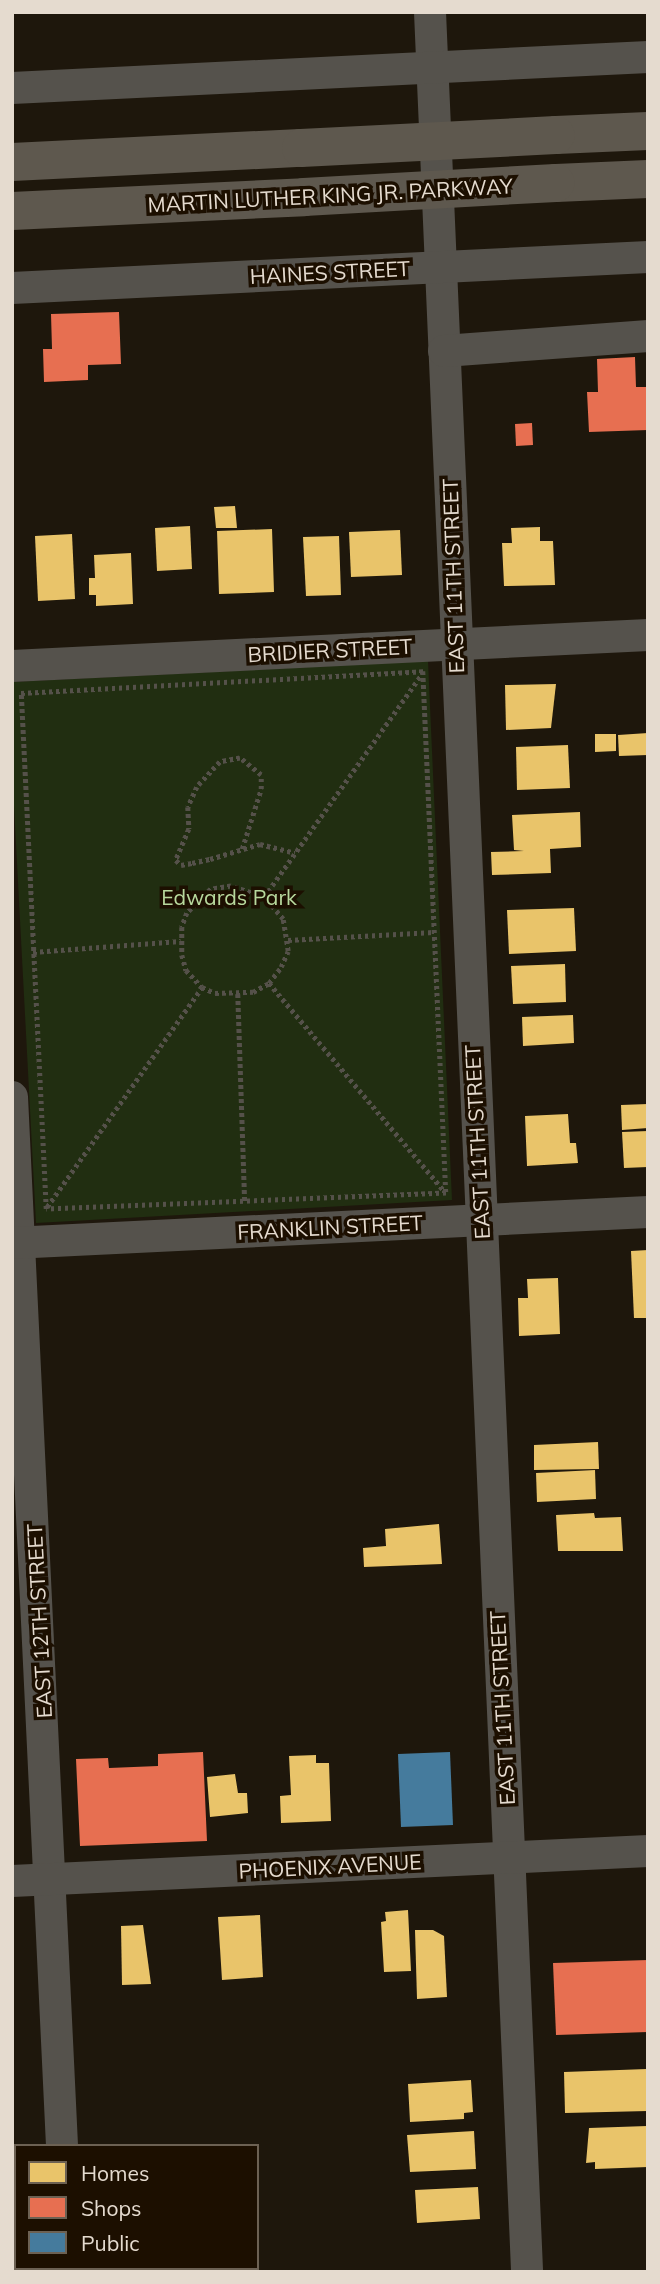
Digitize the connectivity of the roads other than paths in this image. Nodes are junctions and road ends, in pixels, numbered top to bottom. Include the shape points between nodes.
1 (430, 12) edge
2 (648, 57) edge
3 (430, 68) junction
4 (12, 88) edge
5 (648, 131) edge
6 (12, 162) edge
7 (648, 179) edge
8 (12, 211) edge
9 (648, 257) edge
10 (439, 266) junction
11 (12, 288) edge
12 (648, 336) edge
13 (444, 351) junction
14 (648, 635) edge
15 (455, 644) junction
16 (12, 666) edge
17 (12, 1097) edge
18 (648, 1212) edge
19 (481, 1220) junction
20 (16, 1242) edge
21 (648, 1851) edge
22 (509, 1857) junction
23 (50, 1880) junction
24 (12, 1881) edge
25 (62, 2144) edge
26 (527, 2272) edge

1 - 3 street, EAST 11TH STREET
2 - 3 street
3 - 4 street
3 - 10 street, EAST 11TH STREET
5 - 6 highway, bridge
7 - 8 highway, MARTIN LUTHER KING JR. PARKWAY, bridge
9 - 10 street, HAINES STREET
10 - 11 street, HAINES STREET
10 - 13 street, EAST 11TH STREET
12 - 13 street
13 - 15 street, EAST 11TH STREET
14 - 15 street, BRIDIER STREET
15 - 16 street, BRIDIER STREET
15 - 19 street, EAST 11TH STREET
17 - 20 street, EAST 12TH STREET
18 - 19 street, FRANKLIN STREET
19 - 20 street, FRANKLIN STREET
19 - 22 street, EAST 11TH STREET
20 - 23 street, EAST 12TH STREET
21 - 22 street, PHOENIX AVENUE
22 - 23 street, PHOENIX AVENUE
22 - 26 street, EAST 11TH STREET
23 - 24 street, PHOENIX AVENUE
23 - 25 street, EAST 12TH STREET

